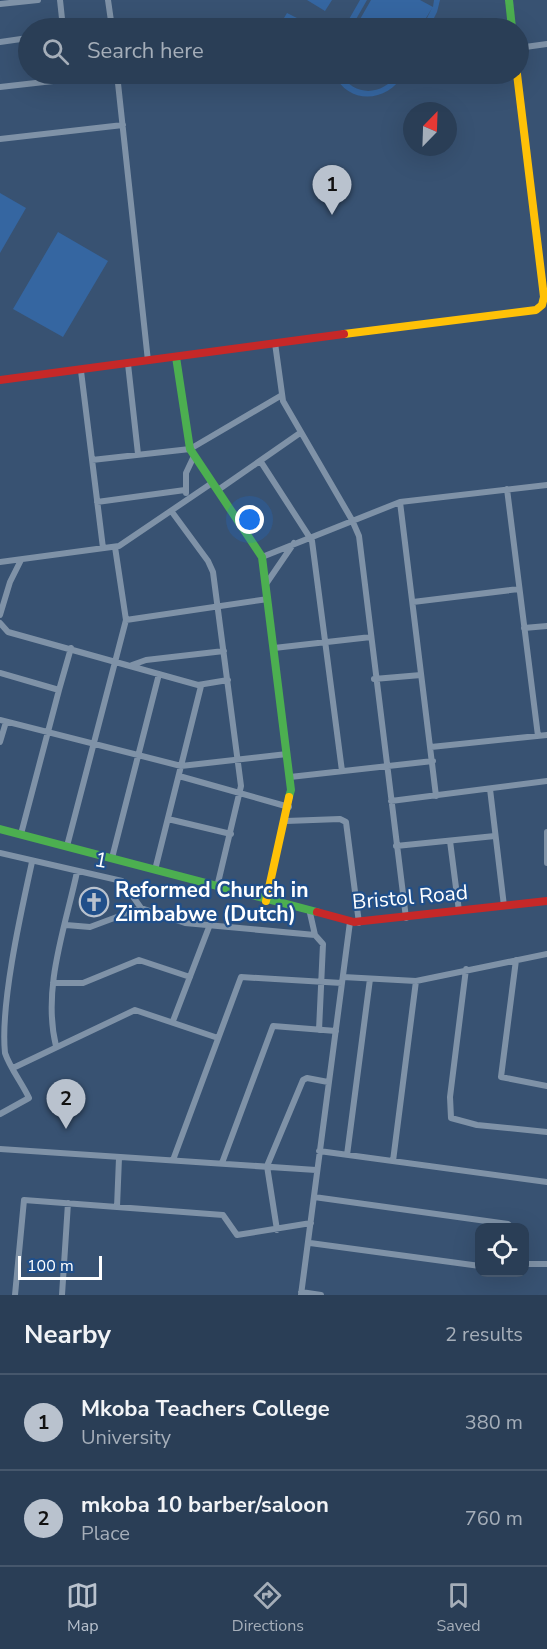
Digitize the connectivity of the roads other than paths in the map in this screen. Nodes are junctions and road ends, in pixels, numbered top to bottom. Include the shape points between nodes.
1 (38, 0) edge
2 (60, 0) edge
3 (108, 0) edge
4 (509, 0) edge
5 (0, 4) edge
6 (62, 18) edge
7 (111, 18) edge
8 (511, 18) edge
9 (18, 39) edge
10 (0, 42) edge
11 (547, 44) edge
12 (529, 47) edge
13 (19, 84) edge
14 (117, 84) edge
15 (518, 84) edge
16 (0, 87) edge
17 (123, 125) junction
18 (0, 139) edge
19 (274, 344) junction
20 (176, 357) junction
21 (148, 361) junction
22 (128, 364) junction
23 (81, 371) junction
24 (0, 380) edge
25 (282, 395) junction
26 (300, 433) junction
27 (192, 453) junction
28 (138, 454) junction
29 (92, 460) junction
30 (261, 462) junction
31 (547, 485) edge
32 (215, 487) junction
33 (507, 489) junction
34 (185, 490) junction
35 (189, 500) junction
36 (97, 502) junction
37 (400, 502) junction
38 (172, 512) junction
39 (352, 519) junction
40 (311, 536) junction
41 (295, 543) junction
42 (115, 547) junction
43 (103, 548) junction
44 (262, 557) junction
45 (21, 560) junction
46 (0, 562) edge
47 (266, 584) junction
48 (519, 589) junction
49 (268, 599) junction
50 (412, 602) junction
51 (219, 607) junction
52 (0, 615) edge
53 (126, 620) junction
54 (547, 626) edge
55 (1, 627) edge
56 (524, 628) junction
57 (371, 637) junction
58 (326, 643) junction
59 (71, 648) junction
60 (274, 648) junction
61 (224, 651) junction
62 (114, 660) junction
63 (132, 666) junction
64 (0, 673) edge
65 (159, 674) junction
66 (421, 675) junction
67 (374, 679) junction
68 (228, 680) junction
69 (201, 686) junction
70 (59, 690) junction
71 (3, 721) edge
72 (49, 733) junction
73 (547, 735) edge
74 (538, 736) junction
75 (0, 742) edge
76 (92, 744) junction
77 (431, 747) junction
78 (287, 754) junction
79 (137, 756) junction
80 (238, 760) junction
81 (433, 761) junction
82 (181, 766) junction
83 (386, 767) junction
84 (342, 771) junction
85 (179, 776) junction
86 (290, 777) junction
87 (547, 781) edge
88 (490, 789) junction
89 (240, 794) junction
90 (436, 796) junction
91 (391, 801) junction
92 (289, 807) junction
93 (168, 819) junction
94 (286, 821) junction
95 (0, 829) edge
96 (547, 832) edge
97 (21, 834) junction
98 (231, 834) junction
99 (495, 836) junction
100 (450, 841) junction
101 (67, 846) junction
102 (396, 846) junction
103 (0, 853) edge
104 (112, 858) junction
105 (32, 862) junction
106 (547, 863) edge
107 (155, 870) junction
108 (77, 872) junction
109 (217, 887) junction
110 (266, 901) junction
111 (547, 901) edge
112 (504, 906) junction
113 (141, 908) junction
114 (459, 911) junction
115 (310, 913) junction
116 (405, 918) junction
117 (354, 922) junction
118 (66, 924) junction
119 (209, 927) junction
120 (315, 935) junction
121 (547, 954) edge
122 (516, 960) junction
123 (466, 969) junction
124 (190, 977) junction
125 (370, 979) junction
126 (343, 980) junction
127 (416, 981) junction
128 (320, 982) junction
129 (53, 984) junction
130 (173, 1021) junction
131 (319, 1029) junction
132 (336, 1031) junction
133 (218, 1038) junction
134 (56, 1046) junction
135 (13, 1068) junction
136 (328, 1082) junction
137 (547, 1086) edge
138 (0, 1114) edge
139 (547, 1132) edge
140 (0, 1149) edge
141 (318, 1151) junction
142 (347, 1155) junction
143 (119, 1158) junction
144 (173, 1160) junction
145 (393, 1161) junction
146 (222, 1163) junction
147 (267, 1166) junction
148 (316, 1170) junction
149 (547, 1182) edge
150 (314, 1197) junction
151 (68, 1203) junction
152 (117, 1207) junction
153 (311, 1223) junction
154 (501, 1223) edge
155 (277, 1230) junction
156 (310, 1243) junction
157 (529, 1264) edge
158 (547, 1264) edge
159 (475, 1265) edge
160 (301, 1294) edge
161 (15, 1295) edge
162 (62, 1295) edge
163 (321, 1295) edge

1 - 5 street
2 - 6 street
3 - 7 street
4 - 8 street
9 - 10 street
11 - 12 street
13 - 16 street
14 - 17 street
15 - 19 street via 542,305 536,310
17 - 18 street
17 - 21 street
19 - 20 street
19 - 25 street
20 - 21 street
20 - 27 street
21 - 22 street
22 - 23 street
22 - 28 street
23 - 24 street
23 - 29 street
25 - 26 street
25 - 27 street
26 - 30 street
26 - 39 street
27 - 28 street
27 - 32 street
27 - 34 street
28 - 29 street
29 - 36 street
30 - 32 street
30 - 40 street
31 - 33 street
32 - 35 street
32 - 44 street
33 - 37 street
33 - 48 street
34 - 35 street
34 - 36 street
35 - 38 street
36 - 43 street
37 - 39 street
37 - 50 street
38 - 42 street
38 - 51 street via 210,565
39 - 40 street
39 - 57 street via 360,544
40 - 41 street
40 - 58 street
41 - 44 street
41 - 47 street
42 - 43 street
42 - 53 street
43 - 45 street
44 - 47 street
45 - 46 street
45 - 52 street
47 - 49 street
48 - 50 street
48 - 56 street
49 - 51 street
49 - 60 street
50 - 66 street
51 - 53 street
51 - 61 street
53 - 62 street
54 - 56 street
55 - 59 street
56 - 74 street
57 - 58 street
57 - 67 street
58 - 60 street
58 - 84 street
59 - 62 street
59 - 70 street
60 - 78 street
61 - 63 street via 146,660
61 - 68 street
62 - 63 street
62 - 76 street
63 - 65 street
64 - 70 street
65 - 69 street
65 - 79 street
66 - 67 street
66 - 77 street
67 - 83 street
68 - 69 street
68 - 80 street
69 - 82 street
70 - 72 street
71 - 72 street
71 - 75 street
72 - 76 street
72 - 97 street
73 - 74 street
74 - 77 street
76 - 79 street
76 - 101 street
77 - 81 street
78 - 80 street
78 - 86 street
79 - 82 street
79 - 104 street
80 - 82 street
80 - 89 street
81 - 83 street
81 - 90 street
82 - 85 street
83 - 84 street
83 - 91 street
84 - 86 street
85 - 89 street
85 - 93 street
86 - 92 street
87 - 88 street
88 - 90 street
88 - 99 street
89 - 92 street
89 - 98 street
90 - 91 street
91 - 102 street
92 - 94 street
93 - 98 street
93 - 107 street
94 - 110 street
94 - 117 street via 346,822
95 - 97 street, Bristol Road
96 - 106 street
97 - 101 street, Bristol Road
98 - 109 street
99 - 100 street
99 - 112 street
100 - 102 street
100 - 114 street
101 - 104 street, Bristol Road
102 - 116 street
103 - 105 street, 1
104 - 107 street, Bristol Road
105 - 108 street, 1
105 - 135 street via 8,970 1,1026 5,1053
107 - 109 street, Bristol Road
108 - 113 street, 1 via 122,882
108 - 118 street
109 - 110 street, Bristol Road
110 - 115 street, Bristol Road
111 - 112 street, Bristol Road
112 - 114 street, Bristol Road
113 - 118 street via 90,927
113 - 119 street
114 - 116 street, Bristol Road
115 - 117 street, Bristol Road
115 - 120 street
116 - 117 street, Bristol Road
117 - 126 street
118 - 129 street
119 - 120 street
119 - 124 street
120 - 128 street via 323,944
121 - 122 street
122 - 123 street
122 - 137 street via 501,1077
123 - 127 street
123 - 139 street via 450,1117 477,1125
124 - 129 street via 139,960 83,983
124 - 130 street
125 - 126 street
125 - 127 street
125 - 142 street
126 - 128 street
126 - 132 street
127 - 145 street
128 - 131 street
128 - 133 street via 241,977
129 - 134 street via 50,1005
130 - 133 street
130 - 134 street via 135,1010
131 - 132 street
131 - 146 street via 273,1026
132 - 136 street
133 - 144 street
134 - 135 street
135 - 138 street via 28,1099
136 - 141 street
136 - 147 street via 303,1080
140 - 143 street
141 - 142 street
141 - 148 street
142 - 145 street
143 - 144 street
143 - 152 street
144 - 146 street
145 - 149 street
146 - 147 street
147 - 148 street
147 - 155 street
148 - 150 street
150 - 153 street
150 - 154 street
151 - 152 street
151 - 161 street via 23,1201
151 - 162 street
152 - 155 street via 222,1215 237,1236
153 - 155 street
153 - 156 street
156 - 159 street
156 - 160 street
157 - 158 street
160 - 163 street

